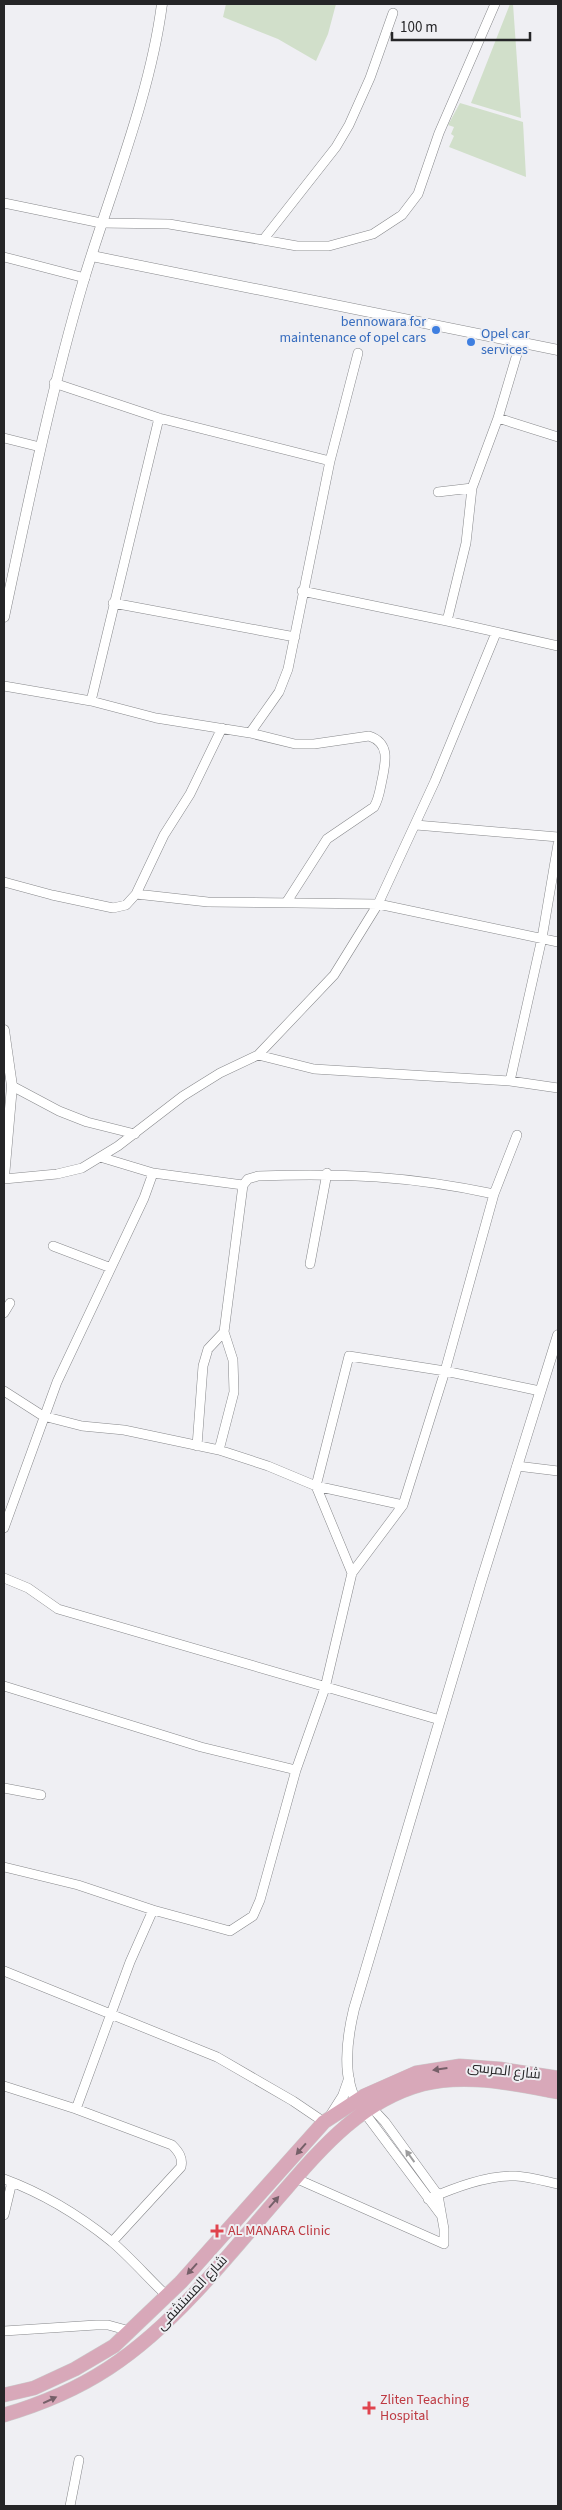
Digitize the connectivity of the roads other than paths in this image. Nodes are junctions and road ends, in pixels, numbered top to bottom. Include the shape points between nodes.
1 (162, 4) edge
2 (495, 4) edge
3 (393, 13) dead end
4 (4, 203) edge
5 (102, 223) junction
6 (263, 240) junction
7 (92, 256) junction
8 (4, 258) edge
9 (85, 278) junction
10 (520, 344) junction
11 (558, 350) edge
12 (358, 353) dead end
13 (54, 383) junction
14 (159, 418) junction
15 (498, 418) junction
16 (558, 437) edge
17 (4, 438) edge
18 (40, 447) junction
19 (330, 461) junction
20 (472, 488) junction
21 (438, 492) dead end
22 (302, 591) junction
23 (113, 603) junction
24 (4, 617) edge
25 (448, 620) junction
26 (496, 633) junction
27 (295, 637) junction
28 (558, 646) edge
29 (4, 686) edge
30 (91, 701) junction
31 (222, 728) junction
32 (250, 733) junction
33 (416, 825) junction
34 (558, 837) edge
35 (558, 844) edge
36 (4, 882) edge
37 (136, 894) junction
38 (286, 903) junction
39 (378, 904) junction
40 (542, 938) junction
41 (558, 942) edge
42 (4, 1030) edge
43 (258, 1055) junction
44 (510, 1081) junction
45 (12, 1086) junction
46 (558, 1088) edge
47 (135, 1134) junction
48 (517, 1135) dead end
49 (100, 1157) junction
50 (153, 1173) junction
51 (327, 1173) junction
52 (4, 1178) edge
53 (243, 1185) junction
54 (494, 1194) junction
55 (52, 1246) dead end
56 (310, 1264) dead end
57 (111, 1268) junction
58 (10, 1303) dead end
59 (4, 1313) edge
60 (224, 1332) junction
61 (558, 1334) edge
62 (445, 1371) junction
63 (4, 1391) edge
64 (540, 1391) junction
65 (43, 1416) junction
66 (197, 1446) junction
67 (219, 1450) junction
68 (517, 1466) junction
69 (558, 1471) edge
70 (316, 1486) junction
71 (403, 1505) junction
72 (4, 1528) edge
73 (352, 1573) junction
74 (4, 1578) edge
75 (4, 1686) edge
76 (325, 1688) junction
77 (440, 1720) junction
78 (296, 1770) junction
79 (4, 1788) edge
80 (41, 1795) dead end
81 (4, 1868) edge
82 (153, 1910) junction
83 (4, 1971) edge
84 (111, 2013) junction
85 (350, 2078) junction
86 (558, 2078) edge
87 (4, 2086) edge
88 (558, 2092) edge
89 (364, 2104) junction
90 (76, 2109) junction
91 (327, 2120) junction
92 (295, 2178) junction
93 (8, 2181) edge
94 (558, 2184) edge
95 (438, 2195) junction
96 (428, 2199) junction
97 (4, 2215) edge
98 (442, 2215) junction
99 (112, 2242) junction
100 (167, 2296) junction
101 (4, 2331) edge
102 (130, 2331) junction
103 (4, 2395) edge
104 (4, 2415) edge
105 (79, 2460) dead end
106 (70, 2506) edge

1 - 5 street via 150,73
2 - 6 street via 439,133 418,194 402,215 373,234 329,246 297,246
3 - 6 street via 349,126
4 - 5 street
5 - 6 street via 169,224
5 - 7 street
7 - 9 street
7 - 10 street
8 - 9 street
9 - 13 street
10 - 11 street
10 - 15 street
12 - 19 street
13 - 14 street
13 - 18 street
14 - 19 street
14 - 23 street
15 - 16 street
15 - 20 street
17 - 18 street
18 - 24 street
19 - 22 street
20 - 21 street
20 - 25 street via 466,544
22 - 25 street
22 - 27 street
23 - 27 street
23 - 30 street
25 - 26 street
26 - 28 street
26 - 33 street
27 - 32 street via 279,692
29 - 30 street
30 - 31 street via 156,718
31 - 32 street
31 - 37 street
32 - 38 street via 295,744 368,736 382,744 386,753 374,807 328,839
33 - 34 street
33 - 39 street
35 - 40 street
36 - 37 street via 113,908 126,905
37 - 38 street via 208,902
38 - 39 street
39 - 40 street
39 - 43 street via 334,975
40 - 41 street
40 - 44 street
42 - 45 street
43 - 44 street via 314,1069
43 - 47 street via 183,1096
44 - 46 street
45 - 47 street via 87,1122
45 - 52 street
47 - 49 street
48 - 54 street
49 - 50 street
49 - 52 street via 82,1168 57,1174
50 - 53 street
50 - 57 street
51 - 53 street via 258,1176 248,1179
51 - 54 street via 414,1179
51 - 56 street
53 - 60 street
54 - 62 street
55 - 57 street
57 - 65 street
58 - 59 street
60 - 66 street via 208,1349 203,1366
60 - 67 street via 235,1371 234,1392
61 - 64 street
62 - 64 street
62 - 70 street via 349,1356
62 - 71 street
63 - 65 street
64 - 68 street
65 - 66 street
65 - 72 street
66 - 67 street
67 - 70 street
68 - 69 street
68 - 77 street
70 - 71 street
70 - 73 street
71 - 73 street
73 - 76 street
74 - 76 street via 28,1588 58,1610
75 - 78 street via 191,1744
76 - 77 street
76 - 78 street
77 - 85 street via 354,2009 348,2039
78 - 82 street via 260,1900 252,1916 230,1930
79 - 80 street
81 - 82 street via 78,1885
82 - 84 street
83 - 84 street
84 - 90 street
84 - 91 street via 217,2058
85 - 89 street
85 - 91 street via 343,2096
86 -> 89 main road, شارع المرسى via 460,2066 416,2073
87 - 90 street
88 - 89 main road, شارع المرسى via 468,2080 422,2085
89 - 91 main road, شارع المستشفى
89 - 92 main road, شارع المستشفى
95 -> 89 street via 385,2122
89 - 96 street
90 - 99 street via 172,2145 181,2157 181,2167
91 -> 100 main road, شارع المستشفى
92 - 98 street via 444,2244
104 -> 92 main road, شارع المستشفى via 42,2404 84,2385 150,2337 195,2293
93 - 97 street
93 - 99 street via 73,2214
94 - 95 street via 505,2176
95 - 96 street
95 - 98 street
96 - 98 street
99 - 100 street
100 - 102 main road, شارع المستشفى
101 - 102 street via 96,2325
102 - 103 main road, شارع المستشفى via 114,2346 75,2369 34,2388
105 - 106 street

